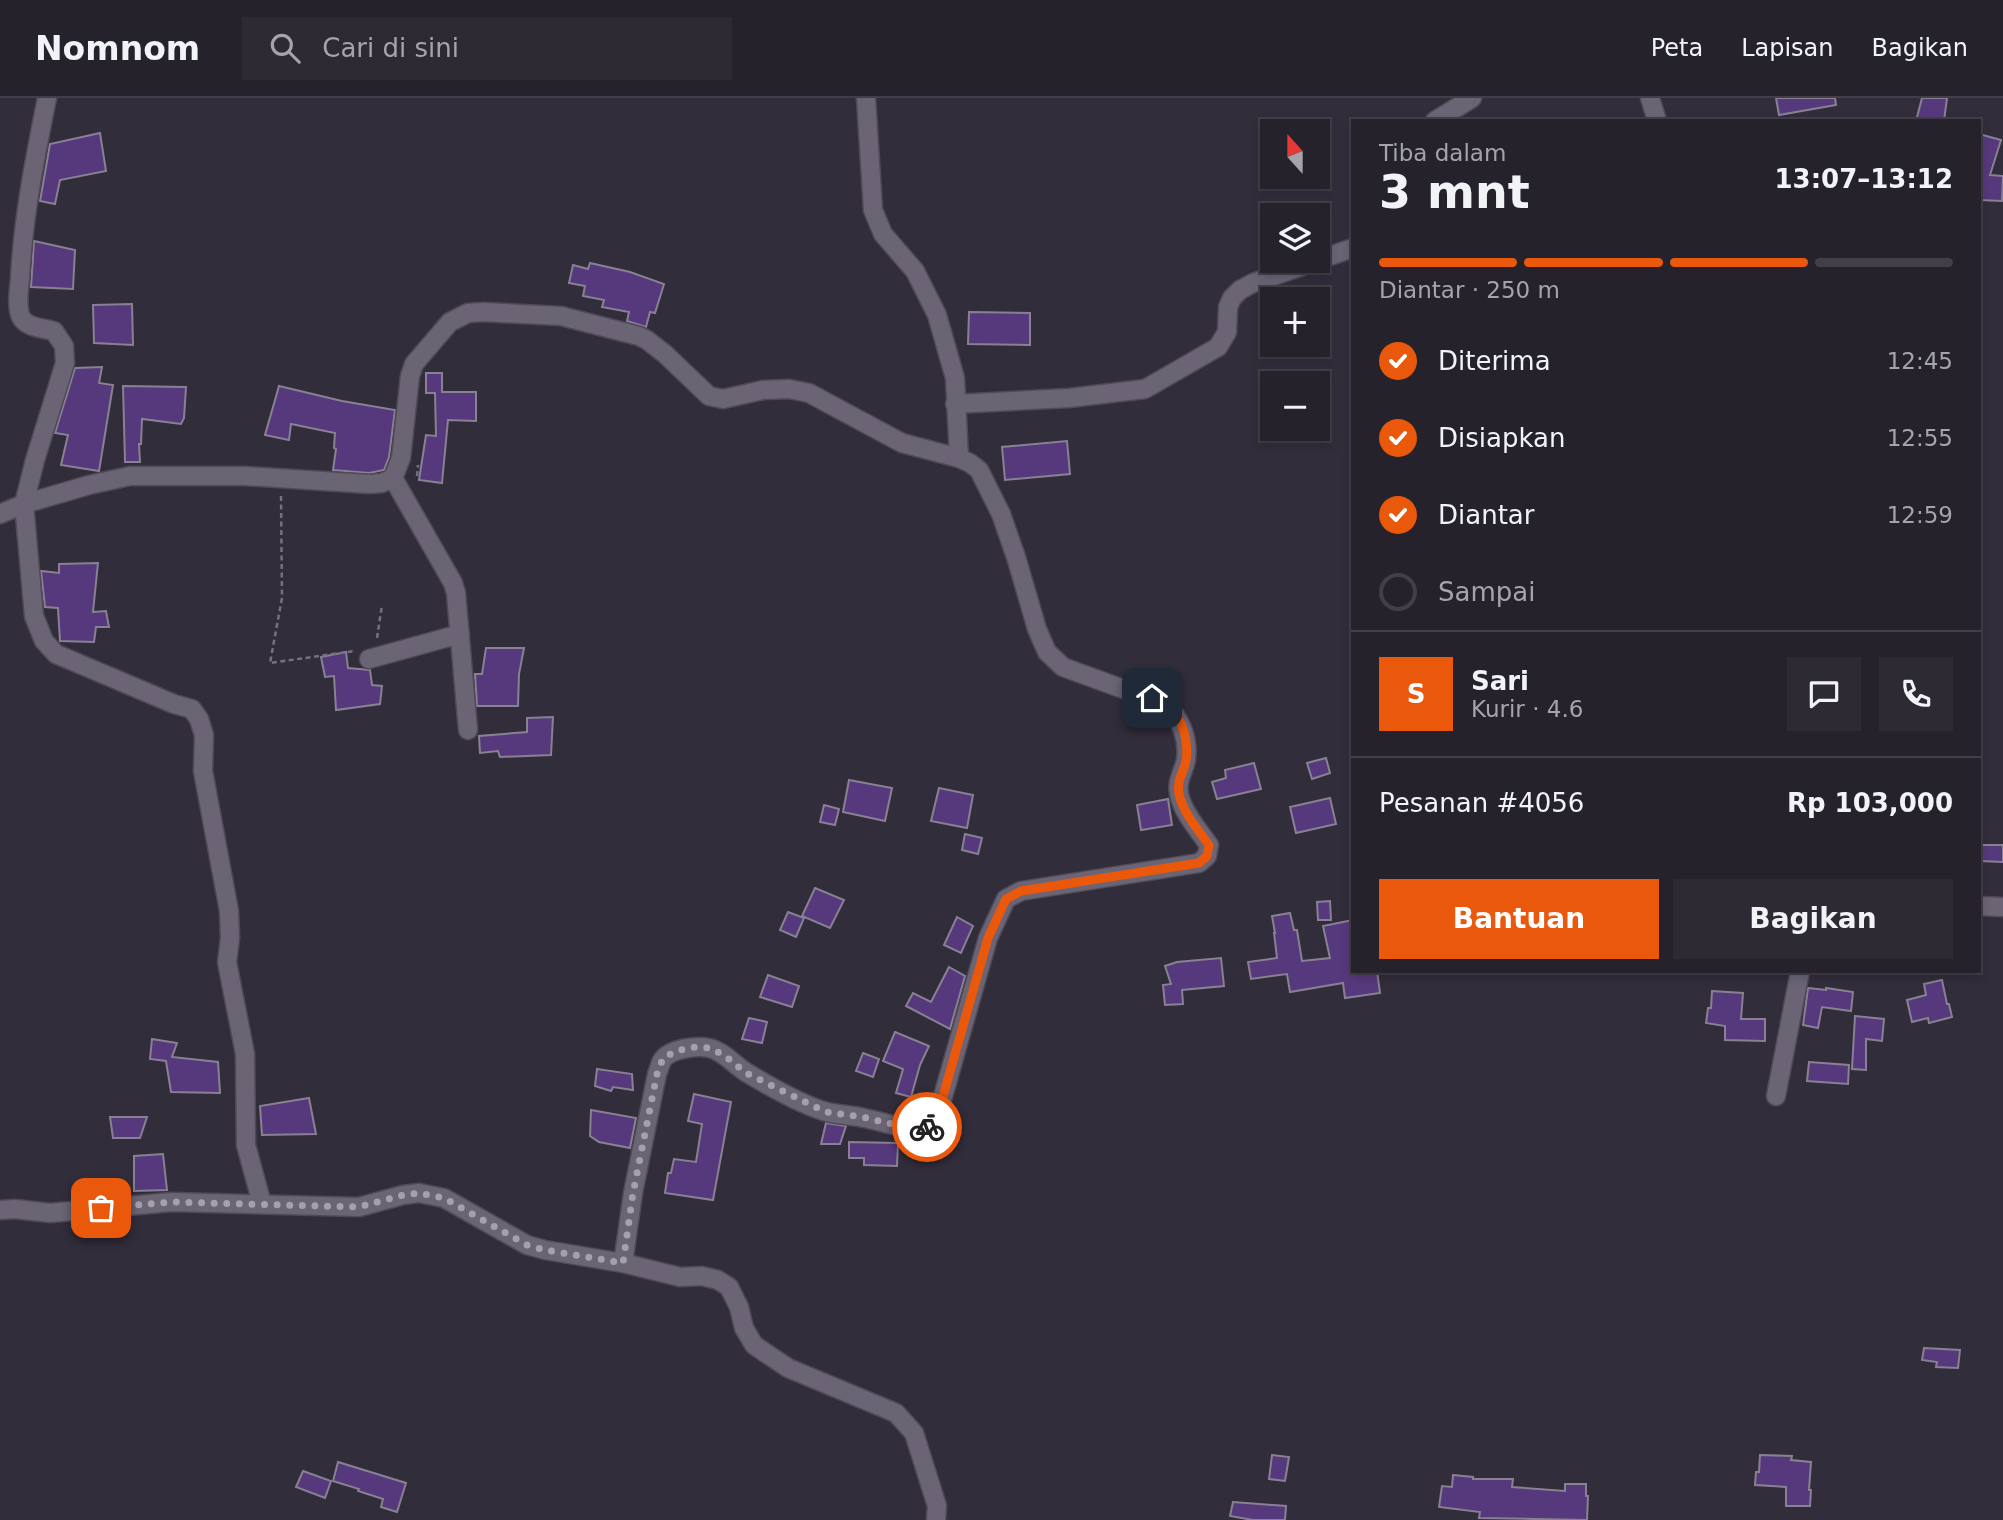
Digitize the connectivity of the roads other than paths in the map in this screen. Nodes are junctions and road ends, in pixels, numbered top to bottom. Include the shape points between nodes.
1 (47, 98) edge
2 (866, 98) edge
3 (1472, 98) edge
4 (1650, 98) edge
5 (1439, 119) edge
6 (1656, 119) edge
7 (1351, 249) edge
8 (1330, 256) edge
9 (1282, 273) edge
10 (955, 404) junction
11 (960, 458) junction
12 (393, 478) junction
13 (24, 504) junction
14 (0, 514) edge
15 (460, 634) junction
16 (369, 659) road end
17 (468, 730) dead end
18 (1981, 906) edge
19 (2003, 907) edge
20 (1800, 973) edge
21 (1776, 1096) dead end
22 (262, 1204) junction
23 (0, 1210) edge
24 (623, 1263) junction
25 (936, 1520) edge

1 - 13 street via 30,181 20,316 27,324 54,331 64,346 65,363
2 - 10 street via 873,210 883,234 915,271 937,315 954,378
3 - 5 street
4 - 6 street
7 - 8 street
9 - 10 street via 1240,289 1228,307 1227,332 1218,347 1145,389
10 - 11 street
11 - 12 street via 902,443 809,393 789,389 723,399 709,396 639,336 561,316 484,312 468,313 450,322 414,364 401,458
11 - 24 street via 979,470 1001,514 1047,652 1063,667 1167,705 1177,717 1186,738 1180,798 1209,845 1207,856 1199,863 1021,891 1006,899 988,938 936,1121 929,1126 904,1127 826,1112 746,1073 710,1048 676,1051 663,1058 633,1193
12 - 13 street via 369,484 245,476 130,476
12 - 15 street via 453,583
13 - 14 street
13 - 22 street via 34,616 44,641 69,661 192,709 199,719 204,735 203,771 229,911 227,962 245,1054 246,1145
15 - 16 street
15 - 17 street
18 - 19 street
20 - 21 street
22 - 23 street via 172,1202 50,1213
22 - 24 street via 359,1207 419,1193 444,1198 527,1245
24 - 25 street via 680,1277 718,1280 729,1287 754,1345 788,1368 896,1413 914,1433 937,1506

